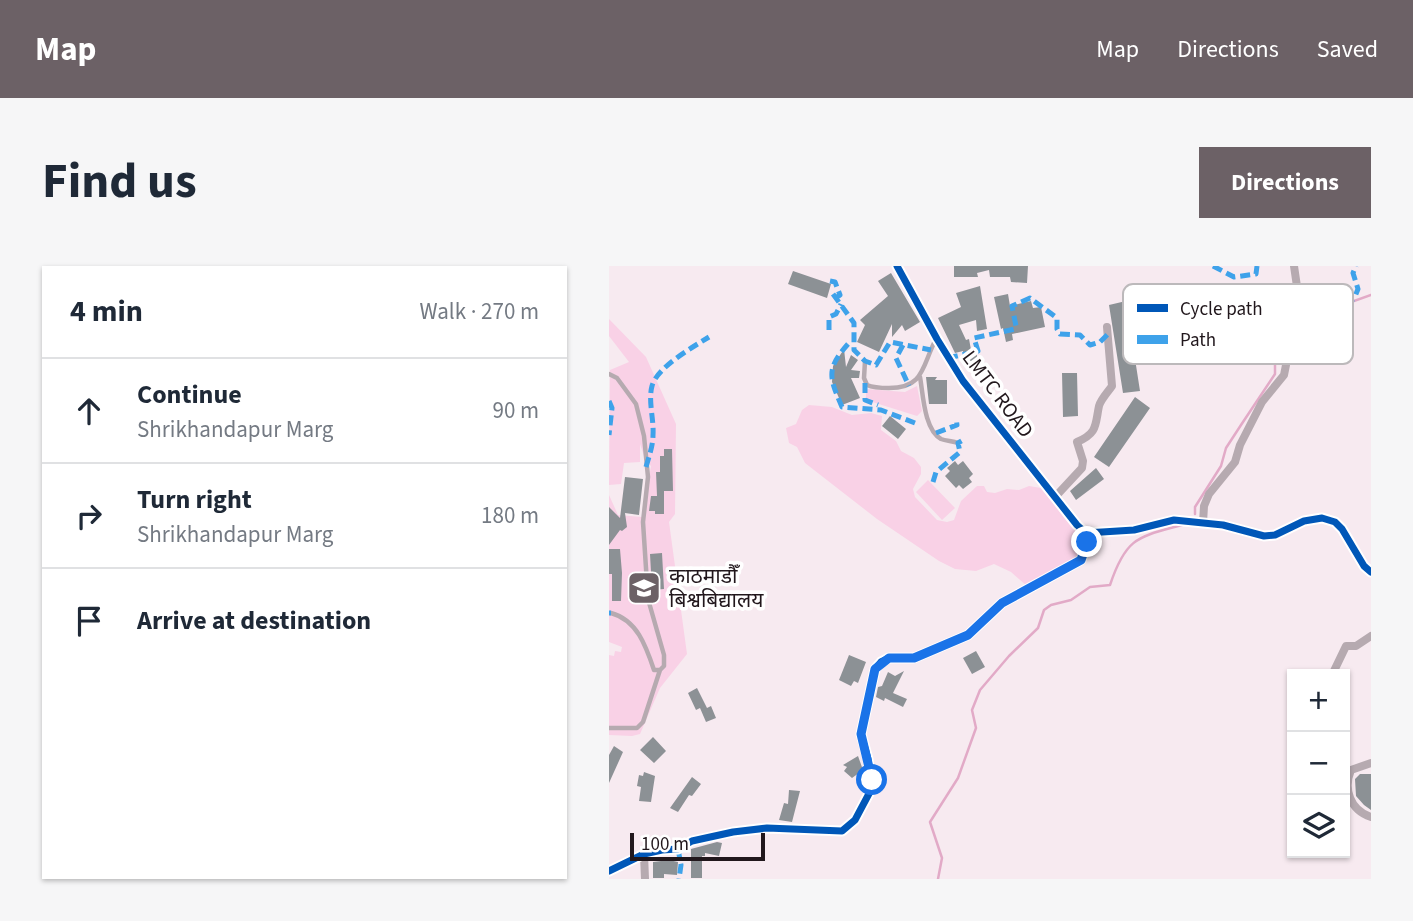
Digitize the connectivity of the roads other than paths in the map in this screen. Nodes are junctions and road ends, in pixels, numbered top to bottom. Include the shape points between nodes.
1 (897, 266) edge
2 (1294, 266) edge
3 (1297, 284) edge
4 (1107, 327) dead end
5 (937, 339) junction
6 (865, 361) dead end
7 (1286, 364) edge
8 (609, 374) edge
9 (920, 376) junction
10 (958, 443) dead end
11 (1056, 496) junction
12 (1201, 523) junction
13 (1086, 533) junction
14 (1371, 572) edge
15 (611, 613) dead end
16 (1371, 636) edge
17 (1335, 669) edge
18 (660, 670) junction
19 (609, 728) edge
20 (1371, 763) edge
21 (1371, 817) edge
22 (644, 854) junction
23 (609, 871) edge
24 (645, 879) edge

1 - 5 street, LMTC ROAD
2 - 3 street
4 - 11 street via 1112,386 1100,403 1094,430 1077,442 1082,468
5 - 9 lane
5 - 11 street, LMTC ROAD via 980,404
6 - 9 lane via 865,383 871,387 906,387
7 - 12 street via 1248,426 1235,462 1209,494
8 - 18 lane via 636,404 644,436 648,477 645,564 648,599 663,655
9 - 10 lane via 922,403 936,433
11 - 13 street, LMTC ROAD
12 - 13 street via 1165,521 1134,530
12 - 14 street via 1264,536 1322,518 1342,529
13 - 22 street via 1081,560 1002,603 968,635 914,658 889,658 875,669 861,734 872,788 849,826 842,831 767,828 733,832
15 - 18 lane via 632,623 654,670
16 - 17 street via 1356,646 1346,646
18 - 19 lane via 643,722 636,728
20 - 21 street via 1351,770 1346,781 1350,800
22 - 23 street
22 - 24 street

